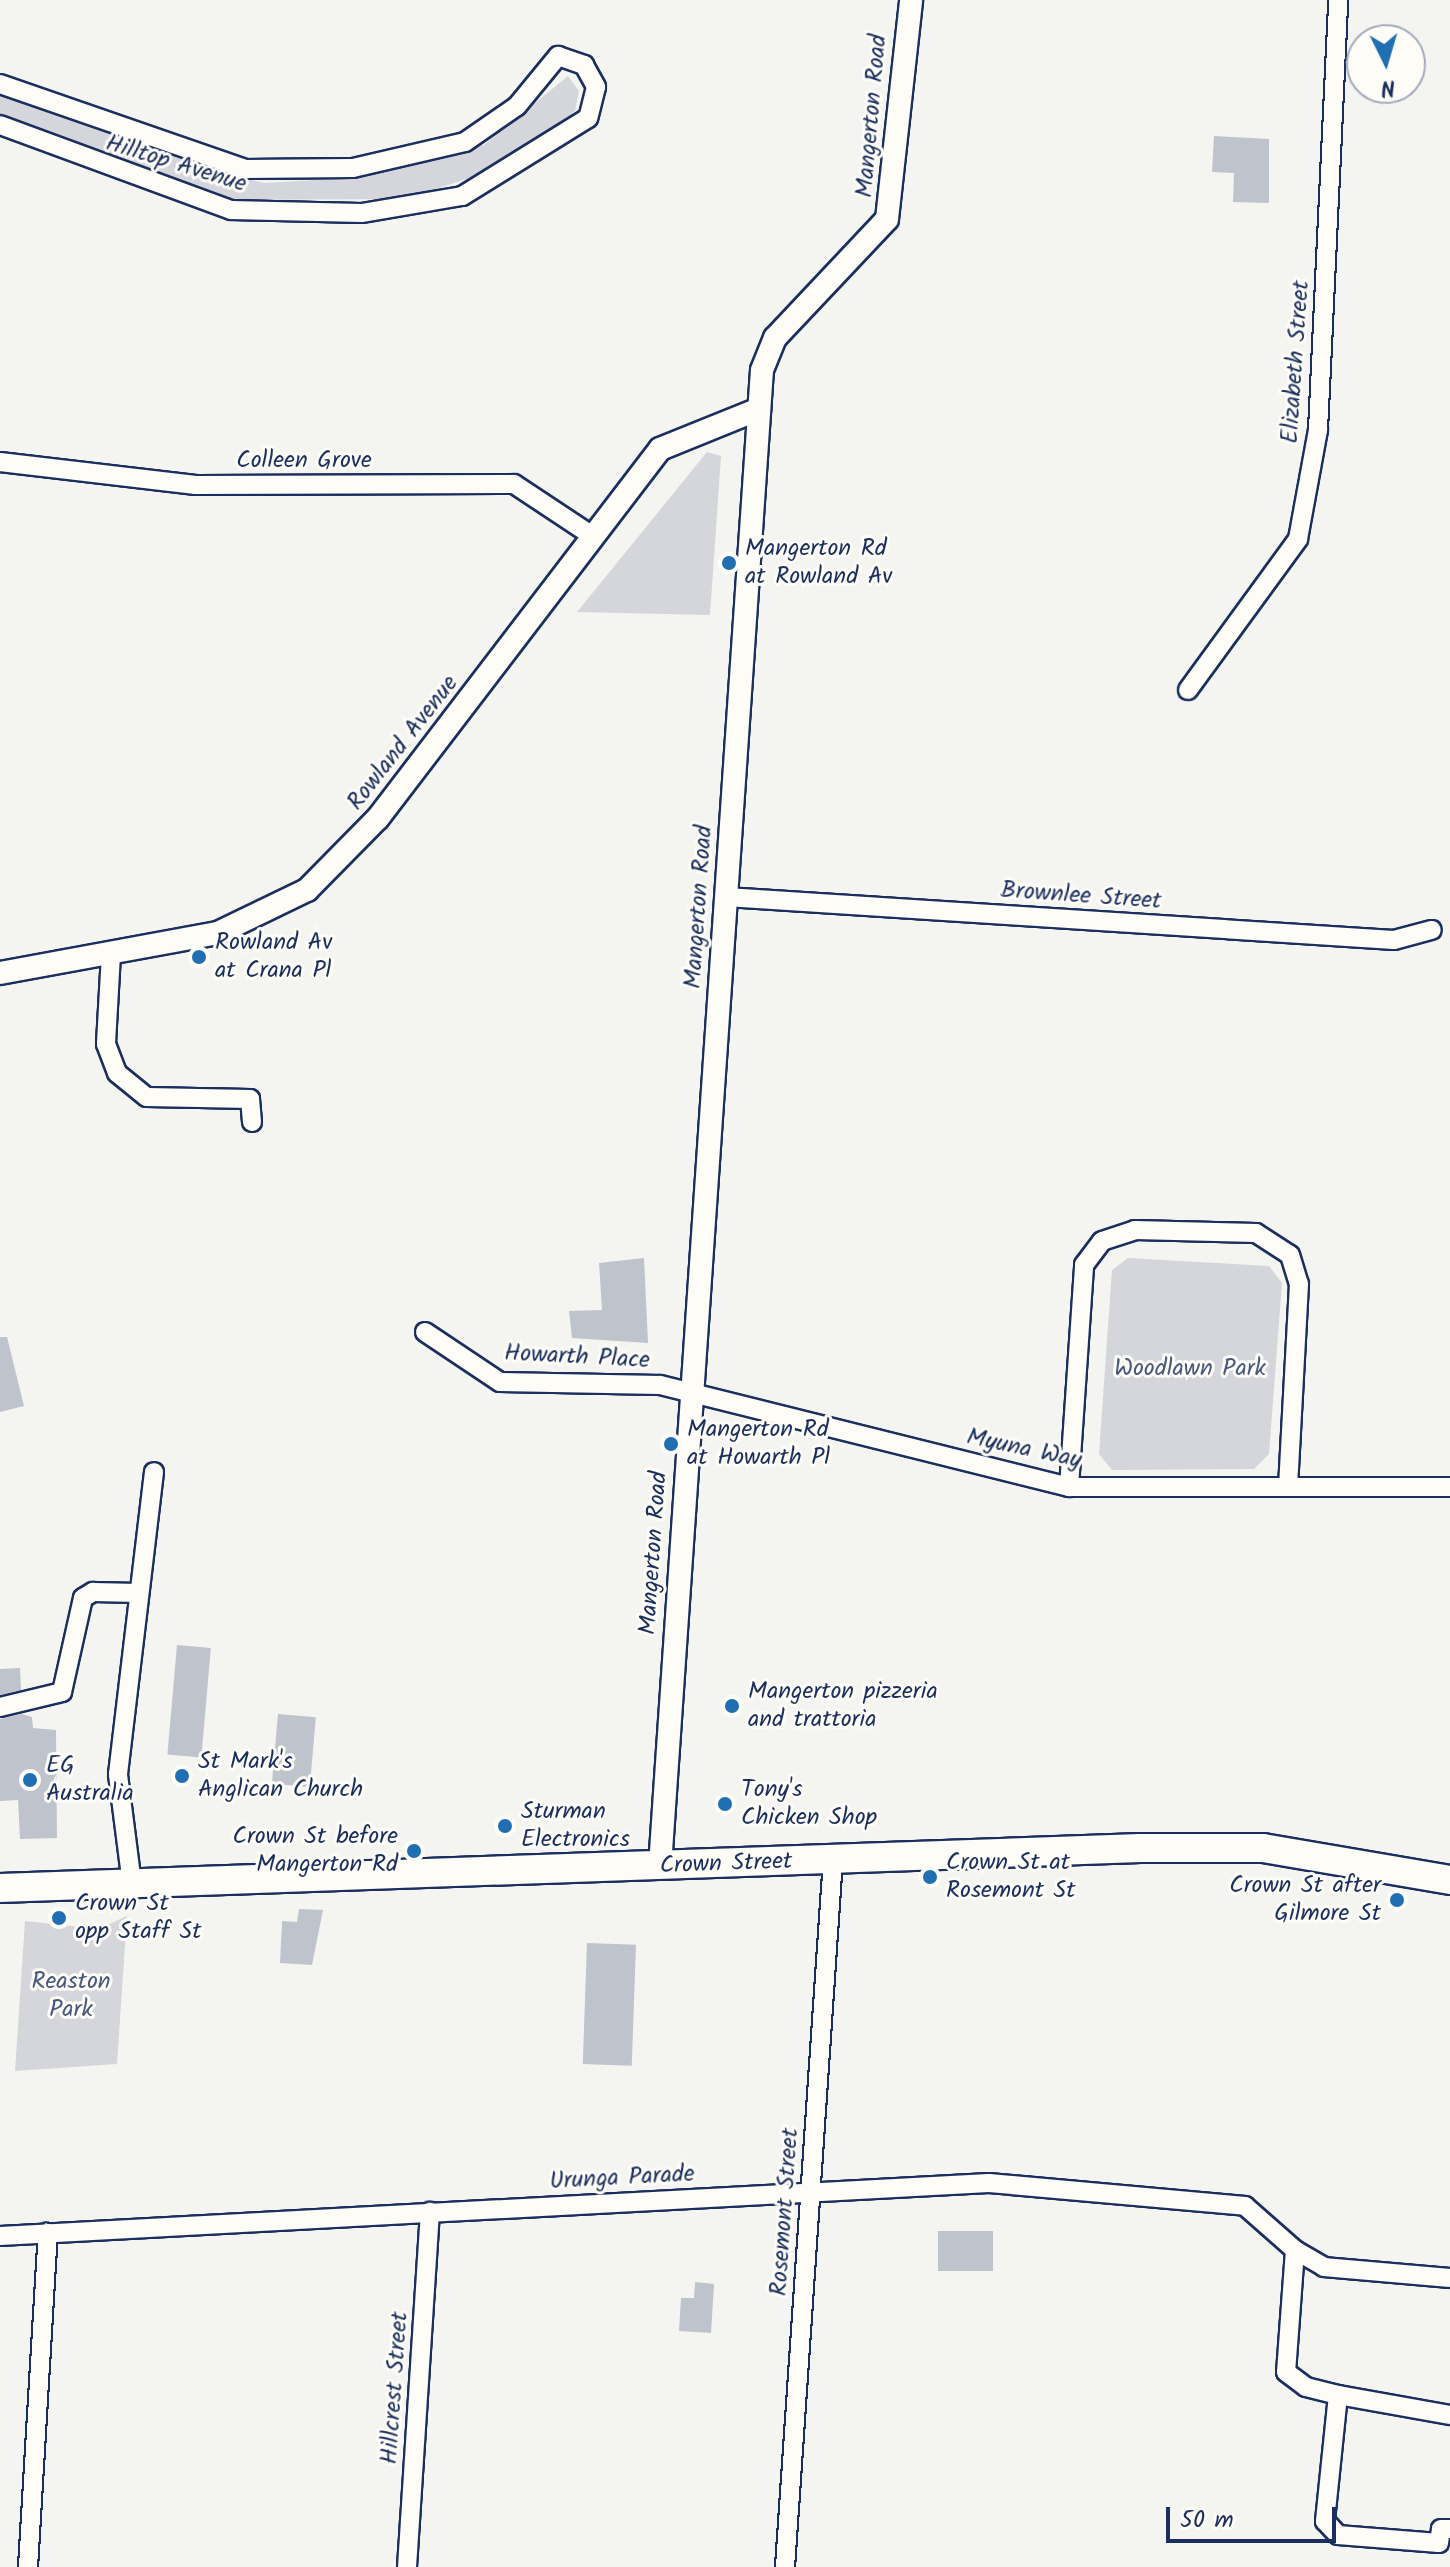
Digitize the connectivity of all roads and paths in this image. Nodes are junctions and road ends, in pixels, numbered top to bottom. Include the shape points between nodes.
1 (911, 0) edge
2 (1338, 0) edge
3 (0, 84) edge
4 (0, 125) edge
5 (759, 409) junction
6 (0, 462) edge
7 (594, 537) junction
8 (1188, 690) dead end
9 (726, 897) junction
10 (1432, 930) dead end
11 (111, 954) junction
12 (0, 973) edge
13 (252, 1122) dead end
14 (425, 1332) dead end
15 (691, 1393) junction
16 (154, 1472) dead end
17 (1069, 1487) junction
18 (1288, 1487) junction
19 (1450, 1487) edge
20 (139, 1593) junction
21 (0, 1707) edge
22 (833, 1860) junction
23 (660, 1866) junction
24 (1450, 1880) edge
25 (132, 1884) junction
26 (0, 1888) edge
27 (810, 2191) junction
28 (430, 2212) junction
29 (48, 2233) junction
30 (0, 2236) edge
31 (1295, 2250) junction
32 (1450, 2278) edge
33 (1338, 2395) junction
34 (1450, 2415) edge
35 (1450, 2529) edge
36 (28, 2567) edge
37 (407, 2567) edge
38 (785, 2567) edge

1 - 5 street, Mangerton Road via 893,204 876,234 765,353
2 - 8 street, Elizabeth Street via 1318,430 1298,539
3 - 4 street, Hilltop Avenue via 245,169 353,168 465,142 517,106 558,56 584,65 596,87 588,118 462,196 361,213 231,210
5 - 7 street, Rowland Avenue via 660,449
5 - 9 street, Mangerton Road
6 - 7 street, Colleen Grove via 196,485 514,484
7 - 11 street, Rowland Avenue via 378,818 307,890 229,930
9 - 10 street, Brownlee Street via 1394,940
9 - 15 street, Mangerton Road
11 - 12 street, Rowland Avenue
11 - 13 street via 106,1044 117,1073 147,1097 250,1099
14 - 15 street, Howarth Place via 500,1382 660,1385
15 - 17 street, Myuna Way
15 - 23 street, Mangerton Road
16 - 20 street
17 - 18 street, Myuna Way
17 - 18 street via 1084,1265 1102,1241 1135,1230 1256,1233 1290,1255 1299,1284
18 - 19 street, Myuna Way
20 - 21 street via 93,1592 83,1598 62,1692
20 - 25 street via 118,1774
22 - 23 main road, Crown Street
22 - 24 main road, Crown Street via 1263,1848
22 - 27 street, Rosemont Street
23 - 25 main road, Crown Street
25 - 26 main road, Crown Street
27 - 28 street, Urunga Parade
27 - 31 street, Urunga Parade via 989,2183 1245,2206
27 - 38 street, Rosemont Street
28 - 29 street, Urunga Parade
28 - 37 street, Hillcrest Street
29 - 30 street, Urunga Parade
29 - 36 street
31 - 32 street via 1324,2267
31 - 33 street via 1286,2372 1306,2387
33 - 34 street
33 - 35 street via 1325,2521 1338,2535 1439,2543 1441,2529

